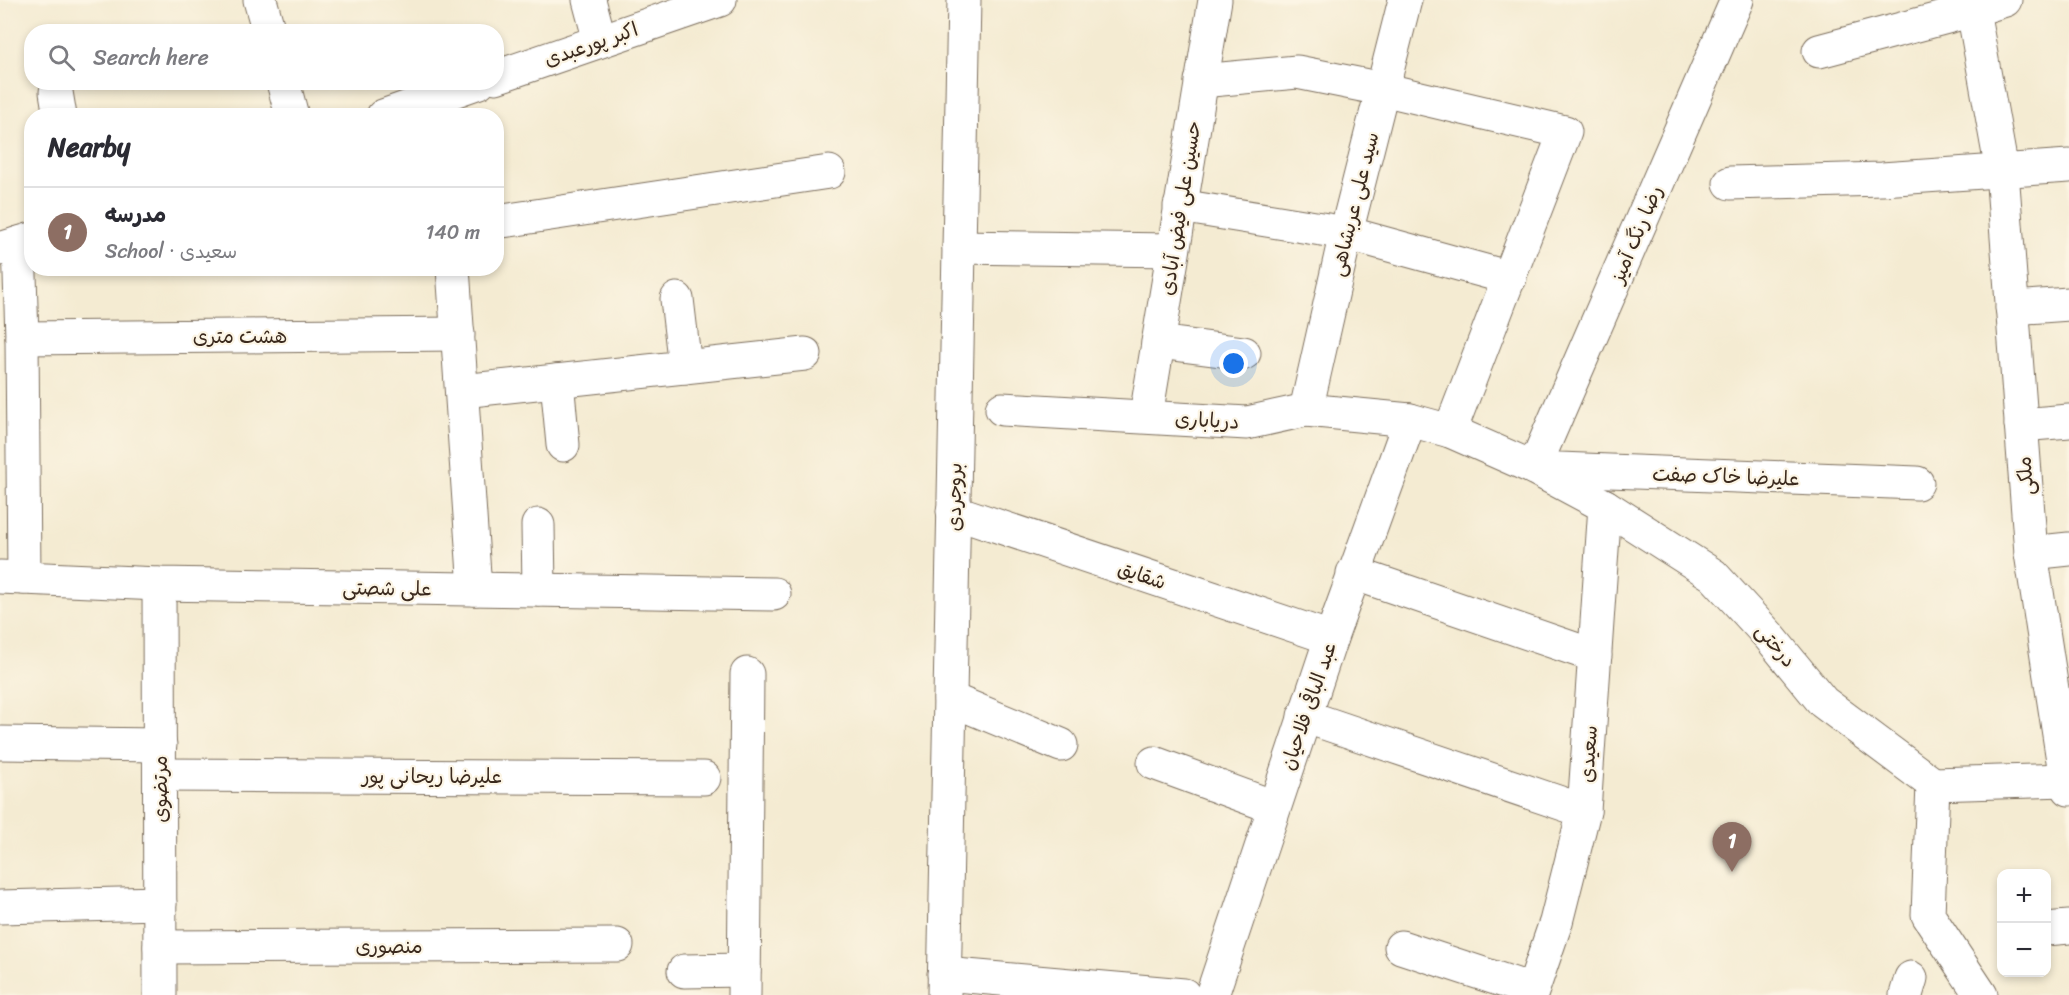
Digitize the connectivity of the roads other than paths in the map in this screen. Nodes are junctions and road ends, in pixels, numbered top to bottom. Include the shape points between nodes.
1 (260, 0) edge
2 (589, 0) edge
3 (720, 0) edge
4 (964, 0) edge
5 (1215, 0) edge
6 (1405, 0) edge
7 (1737, 0) edge
8 (2005, 0) edge
9 (1973, 10) junction
10 (267, 24) edge
11 (600, 41) junction
12 (1819, 51) dead end
13 (504, 73) edge
14 (1201, 81) junction
15 (1382, 88) junction
16 (285, 90) edge
17 (466, 90) edge
18 (441, 106) edge
19 (290, 108) edge
20 (2069, 166) edge
21 (2001, 171) junction
22 (830, 172) dead end
23 (1730, 183) dead end
24 (1180, 206) junction
25 (504, 221) edge
26 (1346, 233) junction
27 (17, 244) edge
28 (959, 247) junction
29 (1173, 250) junction
30 (454, 276) edge
31 (1510, 278) junction
32 (676, 299) dead end
33 (2069, 304) edge
34 (2012, 308) junction
35 (458, 334) junction
36 (22, 338) junction
37 (1158, 342) junction
38 (1244, 353) dead end
39 (805, 354) dead end
40 (686, 367) junction
41 (557, 381) junction
42 (462, 392) junction
43 (1002, 409) dead end
44 (1306, 410) junction
45 (1146, 416) junction
46 (1410, 420) junction
47 (2069, 421) edge
48 (2021, 425) junction
49 (1450, 431) junction
50 (563, 445) dead end
51 (1534, 468) junction
52 (1917, 483) dead end
53 (12, 489) edge
54 (1605, 506) junction
55 (953, 511) junction
56 (538, 525) dead end
57 (2069, 549) edge
58 (2031, 553) junction
59 (1353, 573) junction
60 (12, 577) edge
61 (159, 584) junction
62 (476, 589) junction
63 (539, 590) junction
64 (774, 594) dead end
65 (1331, 638) junction
66 (1595, 656) junction
67 (747, 674) dead end
68 (950, 699) junction
69 (1304, 716) junction
70 (0, 743) edge
71 (1061, 745) dead end
72 (160, 760) junction
73 (1154, 763) dead end
74 (704, 778) dead end
75 (1933, 784) junction
76 (2068, 785) edge
77 (1274, 807) junction
78 (1584, 811) junction
79 (160, 903) junction
80 (0, 907) edge
81 (2069, 927) edge
82 (2051, 929) edge
83 (617, 945) dead end
84 (160, 947) junction
85 (1401, 948) dead end
86 (684, 971) dead end
87 (744, 983) edge
88 (944, 984) edge
89 (1532, 992) edge
90 (160, 995) edge
91 (1184, 995) edge
92 (1212, 995) edge
93 (1981, 995) edge

1 - 10 street
2 - 11 street
3 - 11 street, اکبر پورعبدی
4 - 28 street, بروجردی
5 - 14 street, حسین علی فیض آبادی
6 - 15 street, سید علی عربشاهی
7 - 51 street, رضا رنگ آمیز
8 - 9 street
9 - 12 street
9 - 21 street, ملکی
11 - 13 street, اکبر پورعبدی
14 - 15 street via 1297,72
14 - 24 street, حسین علی فیض آبادی
15 - 26 street, سید علی عربشاهی
15 - 31 street via 1565,132
16 - 19 street
17 - 18 street
20 - 21 street
21 - 23 street
21 - 34 street, ملکی
22 - 25 street
24 - 26 street
24 - 29 street, حسین علی فیض آبادی
26 - 31 street
26 - 44 street, سید علی عربشاهی
27 - 36 street
28 - 29 street
28 - 55 street, بروجردی
29 - 37 street, حسین علی فیض آبادی
30 - 35 street
31 - 49 street
32 - 40 street
33 - 34 street
34 - 48 street, ملکی
35 - 36 street, هشت متری
35 - 42 street
36 - 53 street
37 - 38 street
37 - 45 street, حسین علی فیض آبادی
39 - 40 street
40 - 41 street
41 - 42 street
41 - 50 street
42 - 62 street
43 - 45 street, دریاباری
44 - 45 street, دریاباری via 1247,423
44 - 46 street, دریاباری
46 - 49 street, درختی
46 - 59 street, عبد الباقی فلاحیان
47 - 48 street
48 - 58 street, ملکی
49 - 51 street, درختی
51 - 52 street, علیرضا خاک صفت
51 - 54 street, درختی
53 - 60 street
54 - 66 street, سعیدی
54 - 75 street, درختی via 1713,574 1823,702
55 - 65 street, شقایق
55 - 68 street, بروجردی
56 - 63 street
57 - 58 street
58 - 76 street, ملکی
59 - 65 street, عبد الباقی فلاحیان
59 - 66 street
60 - 61 street, علی شصتی
61 - 62 street, علی شصتی
61 - 72 street, مرتضوی
62 - 63 street, علی شصتی
63 - 64 street, علی شصتی
65 - 69 street, عبد الباقی فلاحیان
66 - 78 street, سعیدی
67 - 87 street
68 - 71 street
68 - 88 street, بروجردی
69 - 77 street, عبد الباقی فلاحیان
69 - 78 street
70 - 72 street, علیرضا ریحانی پور
72 - 74 street, علیرضا ریحانی پور
72 - 79 street, مرتضوی
73 - 77 street
75 - 76 street
75 - 93 street via 1928,915
77 - 92 street, عبد الباقی فلاحیان
78 - 89 street, سعیدی via 1556,922
79 - 80 street
79 - 84 street, مرتضوی
81 - 82 street
83 - 84 street, منصوری
84 - 90 street, مرتضوی
85 - 89 street
86 - 87 street
88 - 91 street

